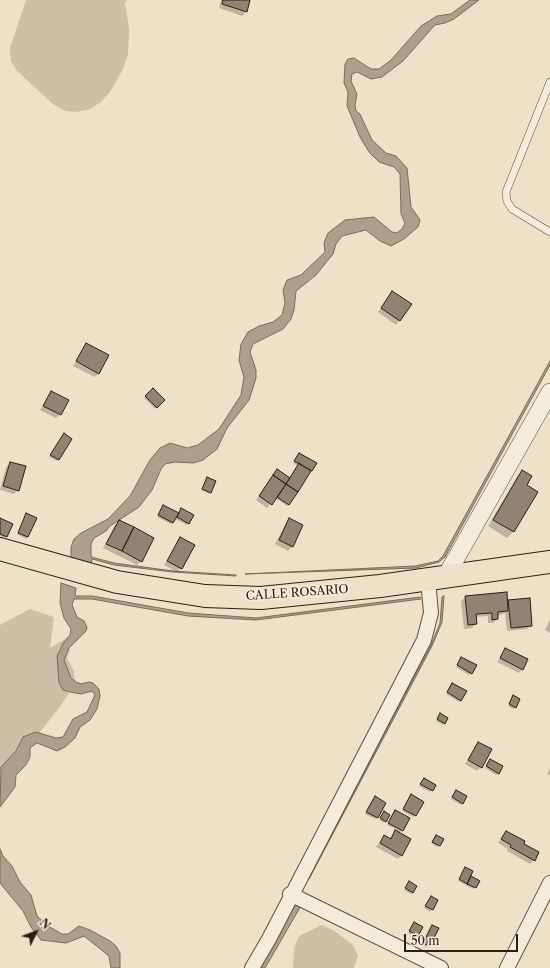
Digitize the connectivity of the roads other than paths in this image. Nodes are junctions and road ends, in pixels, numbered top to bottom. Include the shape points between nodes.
1 (550, 82) edge
2 (550, 232) edge
3 (550, 392) edge
4 (0, 549) edge
5 (550, 562) edge
6 (437, 578) junction
7 (550, 882) edge
8 (290, 894) junction
9 (252, 968) edge
10 (441, 968) edge
11 (507, 968) edge

1 - 2 lane via 506,192 507,201 512,209
3 - 6 street
4 - 6 main road, CALLE ROSARIO via 117,582 205,596 260,598
5 - 6 main road, CALLE ROSARIO
6 - 8 street via 424,640
7 - 11 street
8 - 9 street
8 - 10 street

